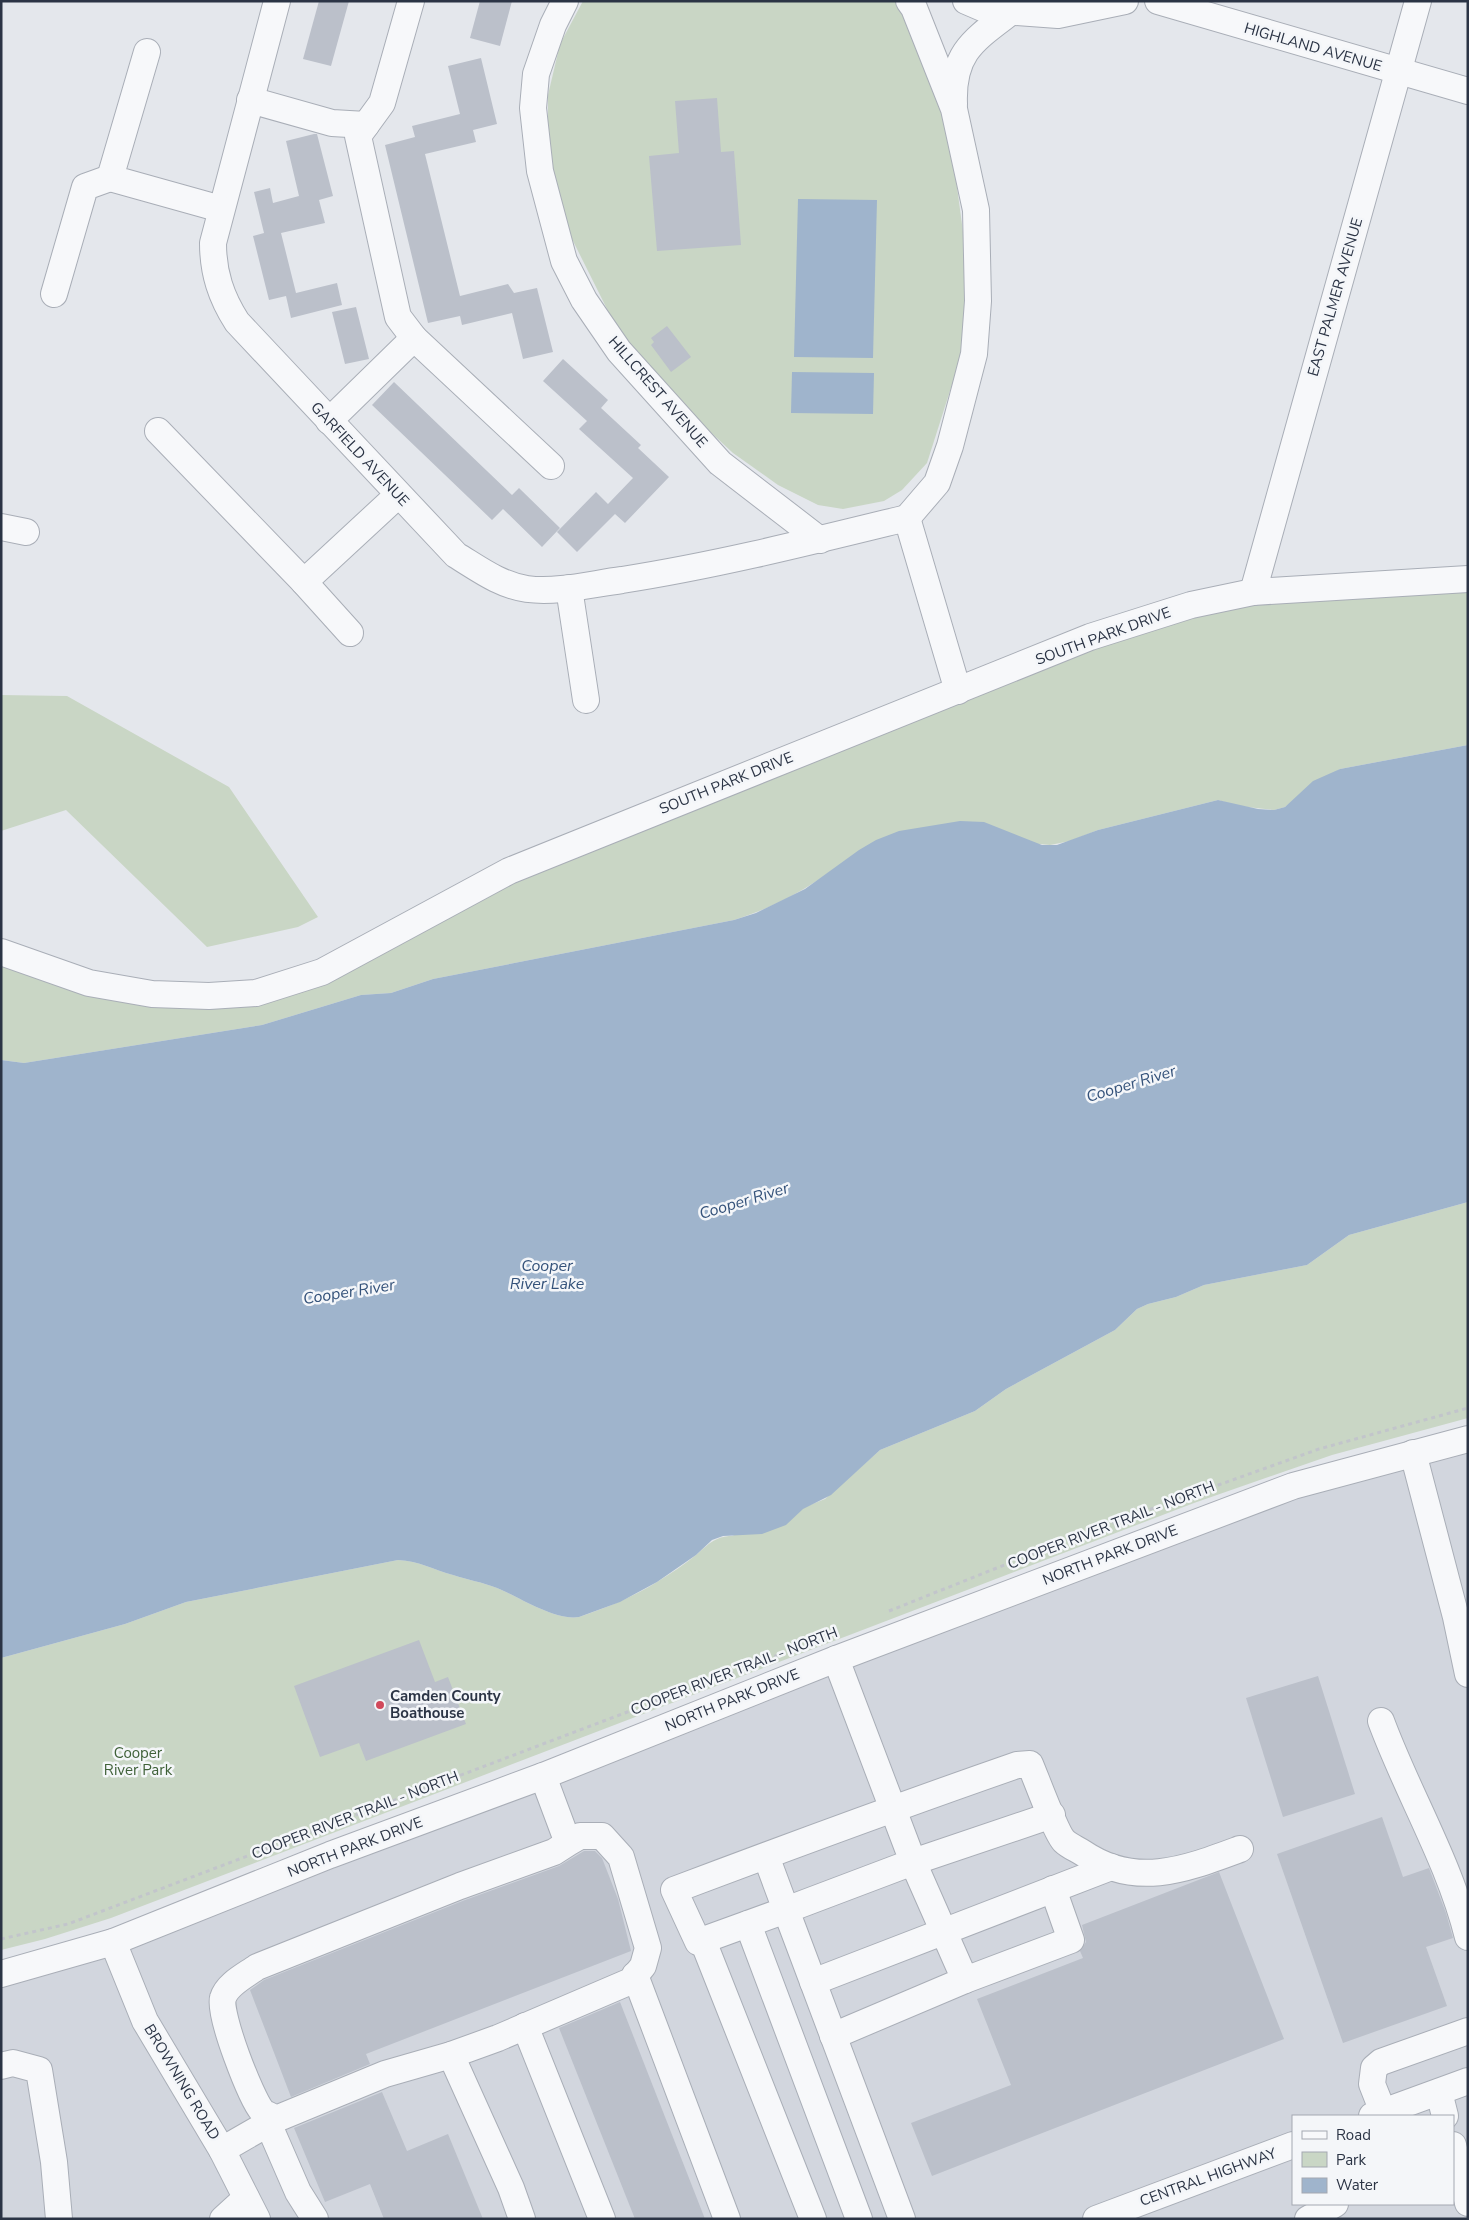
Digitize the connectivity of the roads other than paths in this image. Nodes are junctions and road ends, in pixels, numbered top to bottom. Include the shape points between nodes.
1 (277, 1) edge
2 (411, 1) edge
3 (565, 1) edge
4 (909, 1) edge
5 (966, 1) edge
6 (1125, 1) edge
7 (1158, 1) edge
8 (1418, 1) edge
9 (1012, 11) junction
10 (147, 52) dead end
11 (1399, 72) junction
12 (1468, 91) edge
13 (250, 100) junction
14 (954, 109) junction
15 (366, 125) junction
16 (110, 178) junction
17 (221, 209) junction
18 (54, 294) dead end
19 (414, 338) junction
20 (329, 421) junction
21 (158, 431) dead end
22 (551, 466) dead end
23 (398, 494) junction
24 (908, 518) junction
25 (820, 540) junction
26 (1468, 580) edge
27 (304, 582) junction
28 (569, 588) junction
29 (1253, 592) junction
30 (350, 633) dead end
31 (958, 691) junction
32 (586, 700) dead end
33 (1, 952) edge
34 (1468, 1439) edge
35 (1413, 1453) junction
36 (836, 1659) junction
37 (1468, 1674) edge
38 (1381, 1721) dead end
39 (543, 1776) junction
40 (893, 1808) junction
41 (1052, 1815) junction
42 (568, 1843) junction
43 (1240, 1849) dead end
44 (766, 1856) junction
45 (913, 1862) junction
46 (1111, 1867) junction
47 (1053, 1889) junction
48 (786, 1910) junction
49 (748, 1924) junction
50 (944, 1932) junction
51 (1468, 1937) edge
52 (703, 1941) junction
53 (113, 1942) junction
54 (1, 1974) edge
55 (635, 1976) junction
56 (965, 1980) junction
57 (813, 1982) junction
58 (525, 2026) junction
59 (1468, 2032) edge
60 (833, 2036) junction
61 (451, 2055) junction
62 (1, 2066) edge
63 (1468, 2081) edge
64 (1442, 2104) edge
65 (1379, 2115) edge
66 (272, 2121) junction
67 (1292, 2145) edge
68 (1454, 2149) edge
69 (222, 2150) junction
70 (1468, 2203) edge
71 (1333, 2205) edge
72 (251, 2209) edge
73 (1142, 2211) edge
74 (595, 2216) edge
75 (59, 2219) edge
76 (223, 2219) edge
77 (315, 2219) edge
78 (522, 2219) edge
79 (727, 2219) edge
80 (813, 2219) edge
81 (859, 2219) edge
82 (902, 2219) edge
83 (1096, 2219) edge
84 (1308, 2219) edge

1 - 13 street, GARFIELD AVENUE
2 - 15 street via 382,104
3 - 25 street, HILLCREST AVENUE via 536,74 533,108 540,171 564,261 584,300 619,351 720,462
4 - 14 street
5 - 9 street via 987,10
6 - 9 street via 1058,15
7 - 11 street, HIGHLAND AVENUE
8 - 11 street, EAST PALMER AVENUE
9 - 14 street via 972,43 960,61 953,81
10 - 16 street
11 - 12 street, HIGHLAND AVENUE
11 - 29 street, EAST PALMER AVENUE
13 - 15 street via 332,123
13 - 17 street, GARFIELD AVENUE
14 - 24 street via 976,210 978,301 974,354 937,483
15 - 19 street via 358,136 398,317
16 - 17 street
16 - 18 street via 85,186
17 - 20 street, GARFIELD AVENUE via 213,243 213,264 226,305 237,322
19 - 20 street
19 - 22 street
20 - 23 street, GARFIELD AVENUE
21 - 27 street
23 - 27 street
23 - 28 street, GARFIELD AVENUE via 456,555 500,582 526,589
24 - 25 street, GARFIELD AVENUE
24 - 31 street
25 - 28 street, GARFIELD AVENUE via 652,575
26 - 29 street, SOUTH PARK DRIVE
27 - 30 street
28 - 32 street
29 - 31 street, SOUTH PARK DRIVE via 1191,605 1090,637
31 - 33 street, SOUTH PARK DRIVE via 509,871 322,972 256,993 209,996 152,994 89,983
34 - 35 street, NORTH PARK DRIVE
35 - 36 street, NORTH PARK DRIVE via 1293,1486
35 - 37 street
36 - 39 street, NORTH PARK DRIVE
36 - 40 street
38 - 51 street via 1398,1766 1434,1840
39 - 42 street
39 - 53 street, NORTH PARK DRIVE via 330,1855
40 - 41 street via 1017,1765 1030,1764
40 - 44 street
40 - 45 street
41 - 45 street
41 - 46 street via 1063,1840 1095,1861
42 - 55 street via 580,1836 602,1836 621,1857 648,1948 643,1966
42 - 66 street via 554,1852 257,1967 232,1985 222,2004 230,2040 263,2112
43 - 46 street via 1197,1865 1161,1873 1126,1873
44 - 48 street
44 - 52 street via 674,1890 698,1942
45 - 48 street
45 - 50 street
46 - 47 street
47 - 50 street
47 - 56 street via 1071,1940
48 - 49 street
48 - 57 street
49 - 52 street
49 - 81 street
50 - 56 street
50 - 57 street
52 - 80 street
53 - 54 street, NORTH PARK DRIVE
53 - 69 street, BROWNING ROAD via 145,2021
55 - 58 street
55 - 79 street
56 - 60 street
57 - 60 street
58 - 61 street
58 - 74 street
59 - 65 street via 1381,2062 1374,2068 1372,2084
60 - 82 street
61 - 66 street via 385,2074
61 - 78 street
62 - 75 street via 13,2063 39,2070 54,2162
63 - 64 street
64 - 65 street
66 - 69 street
66 - 77 street via 298,2192
67 - 73 street, CENTRAL HIGHWAY
68 - 70 street
69 - 72 street, BROWNING ROAD
71 - 84 street
72 - 76 street
73 - 83 street, CENTRAL HIGHWAY

